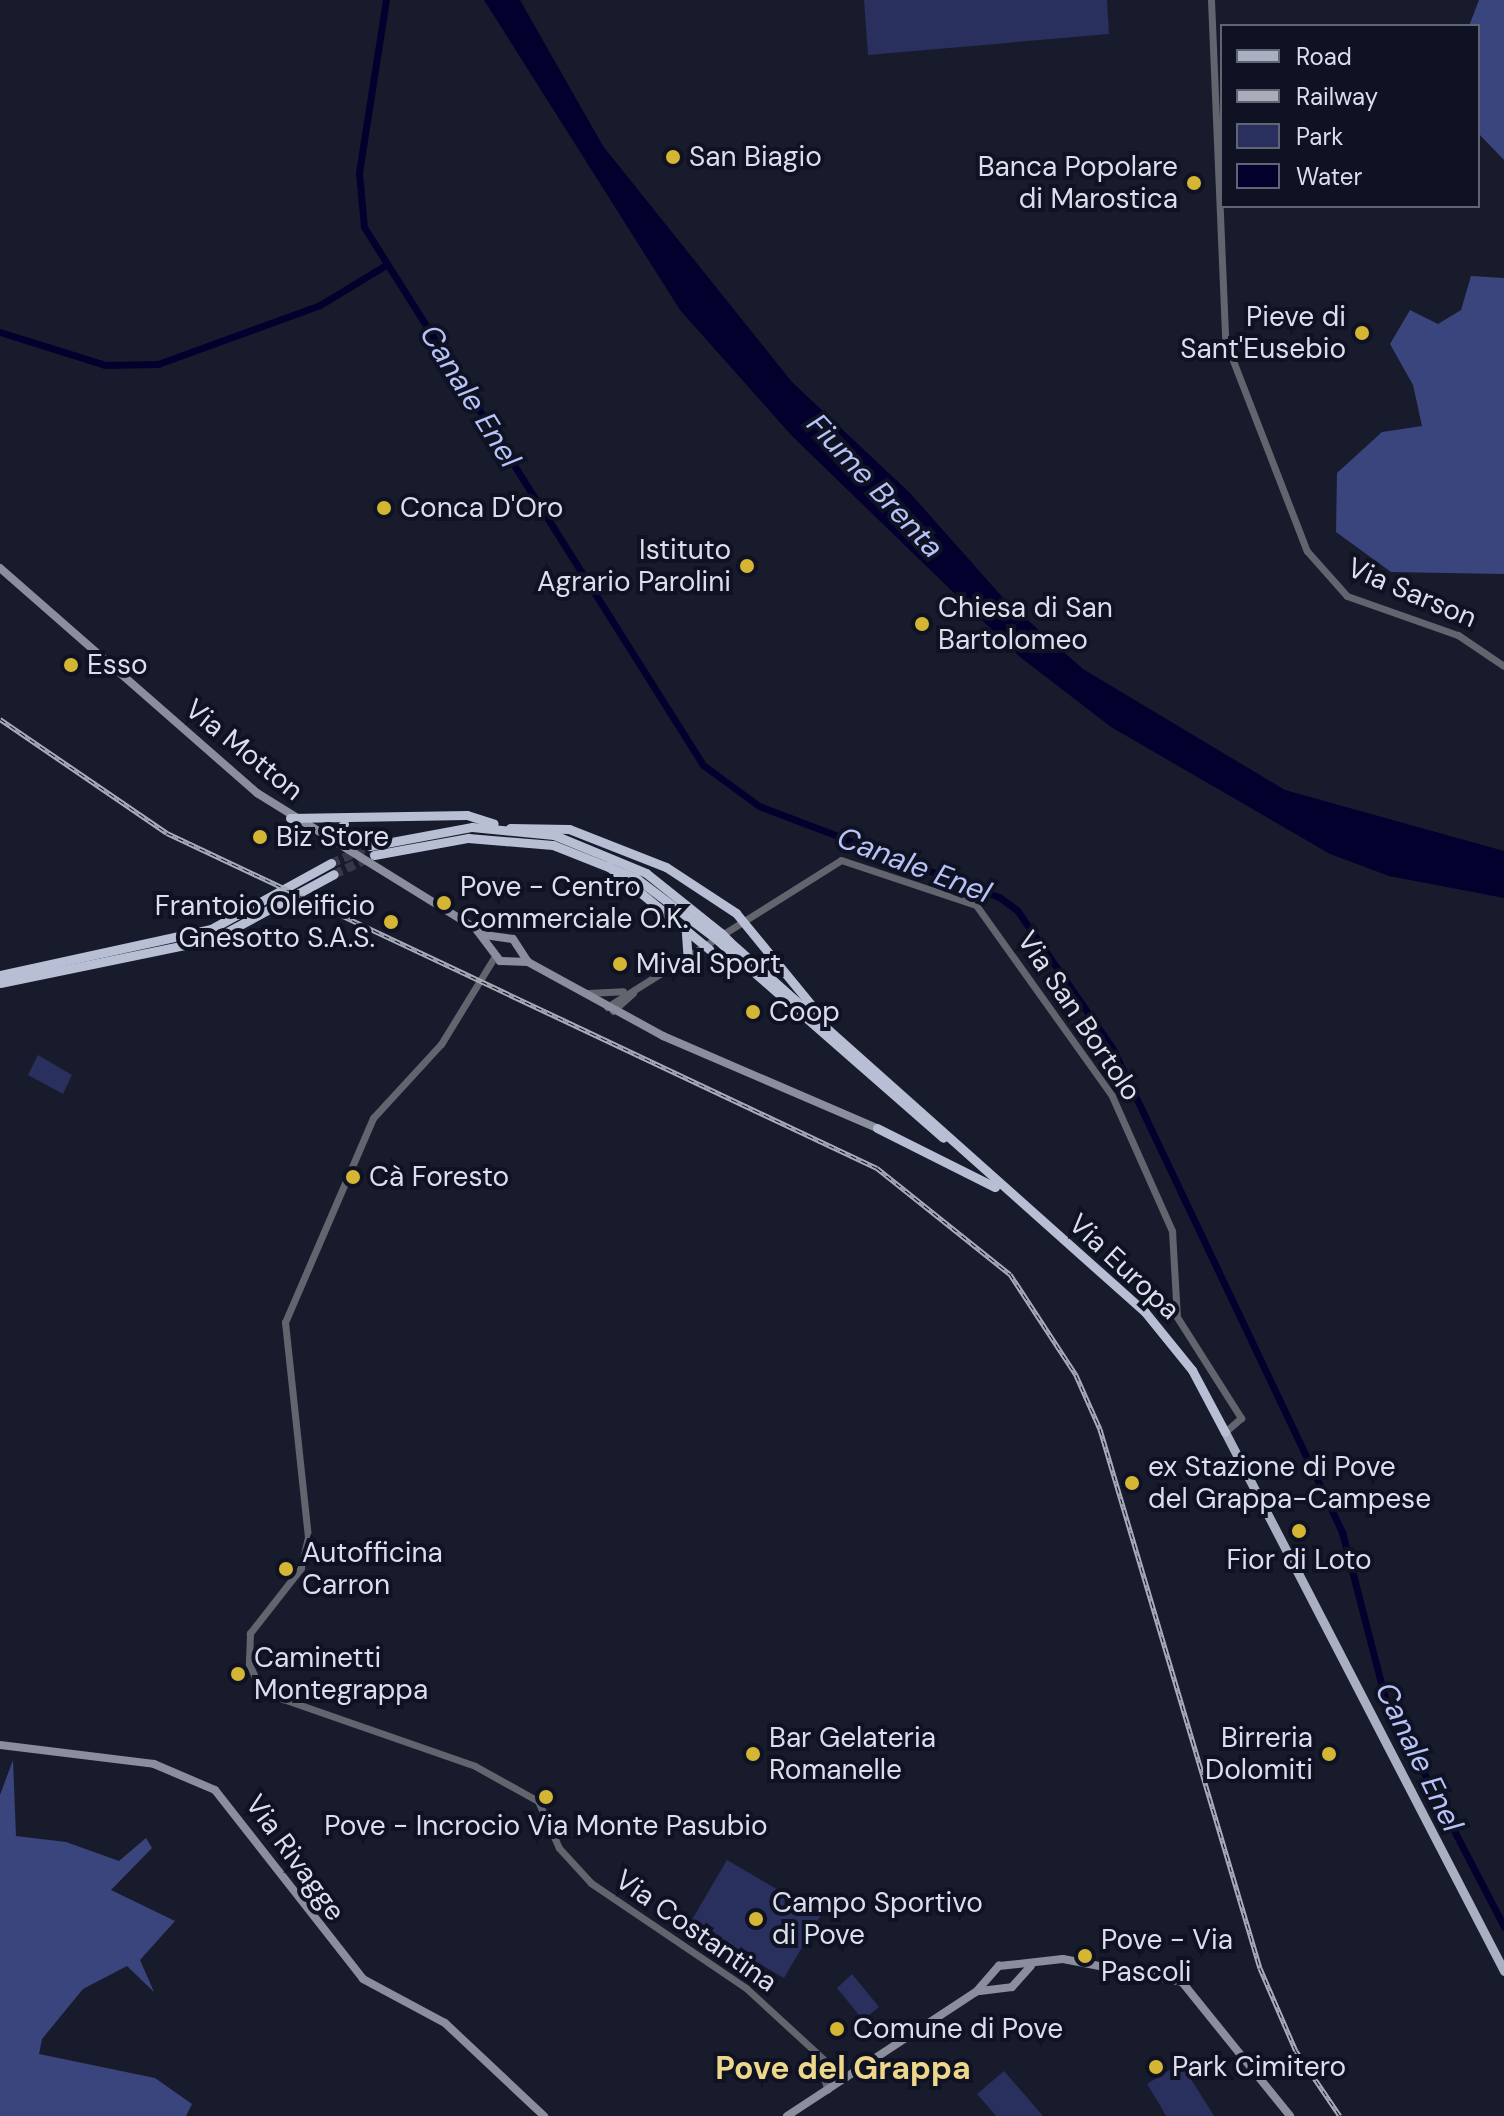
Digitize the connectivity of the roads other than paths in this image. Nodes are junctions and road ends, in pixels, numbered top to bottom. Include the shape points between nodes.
1 (1211, 0) edge
2 (0, 568) edge
3 (1504, 666) edge
4 (290, 818) junction
5 (351, 822) junction
6 (508, 828) junction
7 (327, 842) junction
8 (603, 861) junction
9 (746, 923) junction
10 (686, 934) junction
11 (484, 935) junction
12 (718, 936) junction
13 (501, 938) junction
14 (727, 944) junction
15 (519, 947) junction
16 (709, 949) junction
17 (495, 952) junction
18 (510, 961) junction
19 (688, 961) junction
20 (528, 962) junction
21 (491, 971) junction
22 (0, 975) edge
23 (0, 983) edge
24 (637, 989) junction
25 (581, 993) junction
26 (610, 1009) junction
27 (829, 1030) junction
28 (877, 1128) joint
29 (966, 1154) junction
30 (1017, 1200) junction
31 (1225, 1432) junction
32 (0, 1745) edge
33 (1010, 1965) junction
34 (1034, 1965) junction
35 (1504, 1971) edge
36 (994, 1975) junction
37 (1018, 1977) junction
38 (1001, 1988) junction
39 (976, 1992) junction
40 (817, 2058) junction
41 (845, 2079) junction
42 (828, 2090) junction
43 (544, 2116) edge
44 (787, 2116) edge
45 (1290, 2116) edge

1 - 3 street, Via Sarson via 1225,340 1236,379 1269,437 1307,551 1331,585 1477,644
2 - 4 main road, Via Motton
4 - 5 highway
4 - 7 main road, Via Motton
5 - 6 highway via 467,815
5 - 7 highway
6 - 8 highway via 427,831 372,850 486,837
6 - 9 highway via 547,825 628,847
6 - 12 highway via 616,856
7 - 11 main road, Via Motton
8 - 10 highway
8 - 12 highway via 654,889
9 - 16 street, Via San Bortolo
9 - 27 highway
9 - 31 street, Via San Bortolo via 841,860 976,905 1112,1096 1172,1231 1177,1317 1241,1418
10 - 16 highway
10 - 19 highway
11 - 13 main road, Via Motton
11 - 17 main road, Via Motton
12 - 14 highway, bridge
13 - 15 main road
13 - 17 main road
14 - 27 highway
14 - 29 highway
15 - 18 main road
15 - 20 main road
16 - 19 street, Via San Bortolo
17 - 18 main road
17 - 21 street
18 - 20 main road
18 - 21 street
19 - 24 street, Via San Bortolo
20 - 25 main road
21 - 40 street, Via Costantina via 441,1044 373,1118 285,1322 308,1537 301,1568 263,1609 246,1654 257,1681 283,1699 475,1766 538,1801 555,1837 591,1883 746,1988
22 - 23 highway via 211,929 332,868 214,939
24 - 25 street
24 - 26 street, Via San Bortolo
25 - 26 main road
26 - 28 main road
27 - 29 highway
28 - 30 highway
29 - 30 highway
30 - 31 highway, Via Europa via 1162,1329
31 - 35 main road, Via Europa
32 - 43 main road, Via Rivagge via 134,1761 225,1798 326,1939 363,1979 465,2039 509,2091
33 - 34 main road
33 - 36 main road
33 - 37 main road
34 - 37 main road
34 - 45 main road via 1072,1959 1182,1982
36 - 38 main road
36 - 39 main road
37 - 38 main road
38 - 39 main road
39 - 41 main road
40 - 41 street, Via Costantina
40 - 42 street, Via Costantina
41 - 42 main road
42 - 44 main road

